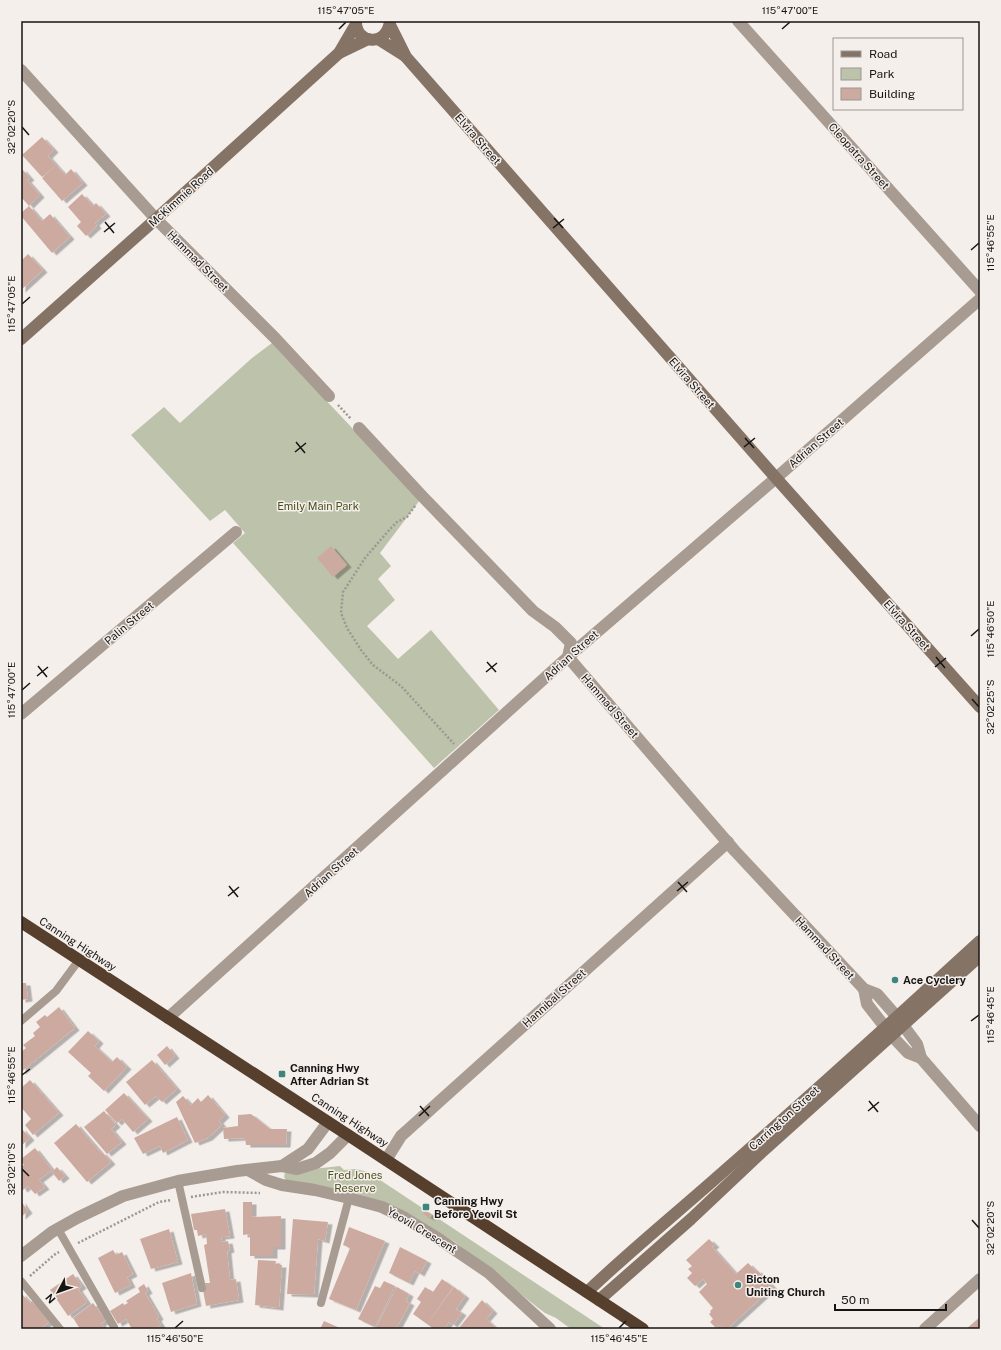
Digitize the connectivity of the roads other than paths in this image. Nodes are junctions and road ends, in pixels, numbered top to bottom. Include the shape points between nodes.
1 (738, 21) edge
2 (356, 23) edge
3 (390, 23) edge
4 (373, 39) junction
5 (339, 53) junction
6 (406, 57) junction
7 (21, 70) edge
8 (156, 219) junction
9 (980, 291) edge
10 (980, 299) edge
11 (21, 339) edge
12 (330, 396) road end
13 (359, 428) road end
14 (776, 478) junction
15 (236, 532) dead end
16 (568, 657) junction
17 (980, 707) edge
18 (21, 714) edge
19 (728, 842) junction
20 (21, 922) edge
21 (980, 941) edge
22 (980, 956) edge
23 (79, 960) junction
24 (864, 989) junction
25 (168, 1018) junction
26 (21, 1021) edge
27 (900, 1021) junction
28 (888, 1032) junction
29 (921, 1058) junction
30 (328, 1122) junction
31 (980, 1126) edge
32 (348, 1135) junction
33 (386, 1160) junction
34 (282, 1166) junction
35 (248, 1170) junction
36 (178, 1181) junction
37 (349, 1198) junction
38 (58, 1229) junction
39 (21, 1256) edge
40 (980, 1279) edge
41 (22, 1282) edge
42 (202, 1288) dead end
43 (587, 1292) junction
44 (599, 1300) junction
45 (321, 1303) dead end
46 (114, 1327) dead end
47 (60, 1329) edge
48 (550, 1329) edge
49 (643, 1329) edge
50 (925, 1329) edge

1 - 9 street, Cleopatra Street
2 - 4 main road, Elvira Street via 361,35
2 - 5 main road, McKimmie Road
3 - 4 main road via 383,37
3 - 6 main road, Elvira Street
4 - 5 main road, McKimmie Road
4 - 6 main road, Elvira Street
5 - 8 main road, McKimmie Road
6 - 14 main road, Elvira Street
7 - 8 street, Hammad Street
8 - 11 main road, McKimmie Road
8 - 12 street, Hammad Street
10 - 14 street, Adrian Street
13 - 16 street via 533,611 571,643
14 - 16 street, Adrian Street
14 - 17 main road, Elvira Street
15 - 18 street, Palin Street
16 - 19 street, Hammad Street
16 - 25 street, Adrian Street
19 - 24 street, Hammad Street
19 - 33 street, Hannibal Street via 401,1136
20 - 23 highway, Canning Highway
21 - 27 main road, Carrington Street
22 - 27 main road, Carrington Street
23 - 25 highway, Canning Highway
23 - 26 lane via 56,991
24 - 27 street, Hammad Street via 877,994
24 - 28 street, Hammad Street via 866,1004
25 - 30 highway, Canning Highway
27 - 28 main road, Carrington Street
27 - 29 street, Hammad Street via 917,1044
28 - 29 street, Hammad Street via 908,1053
28 - 43 main road, Carrington Street via 615,1264
28 - 44 main road, Carrington Street via 686,1223
29 - 31 street, Hammad Street
30 - 32 highway, Canning Highway
30 - 34 street via 308,1149
32 - 33 highway, Canning Highway
32 - 34 street via 316,1163 297,1169
33 - 43 highway, Canning Highway
34 - 35 street
35 - 36 street
35 - 37 street, Yeovil Crescent via 282,1185
36 - 38 street via 123,1196
36 - 42 lane
37 - 45 lane
37 - 48 street, Yeovil Crescent via 382,1207 436,1237 489,1273
38 - 39 street
38 - 46 lane
40 - 50 street
41 - 47 lane
43 - 44 highway, Canning Highway
44 - 49 highway, Canning Highway

